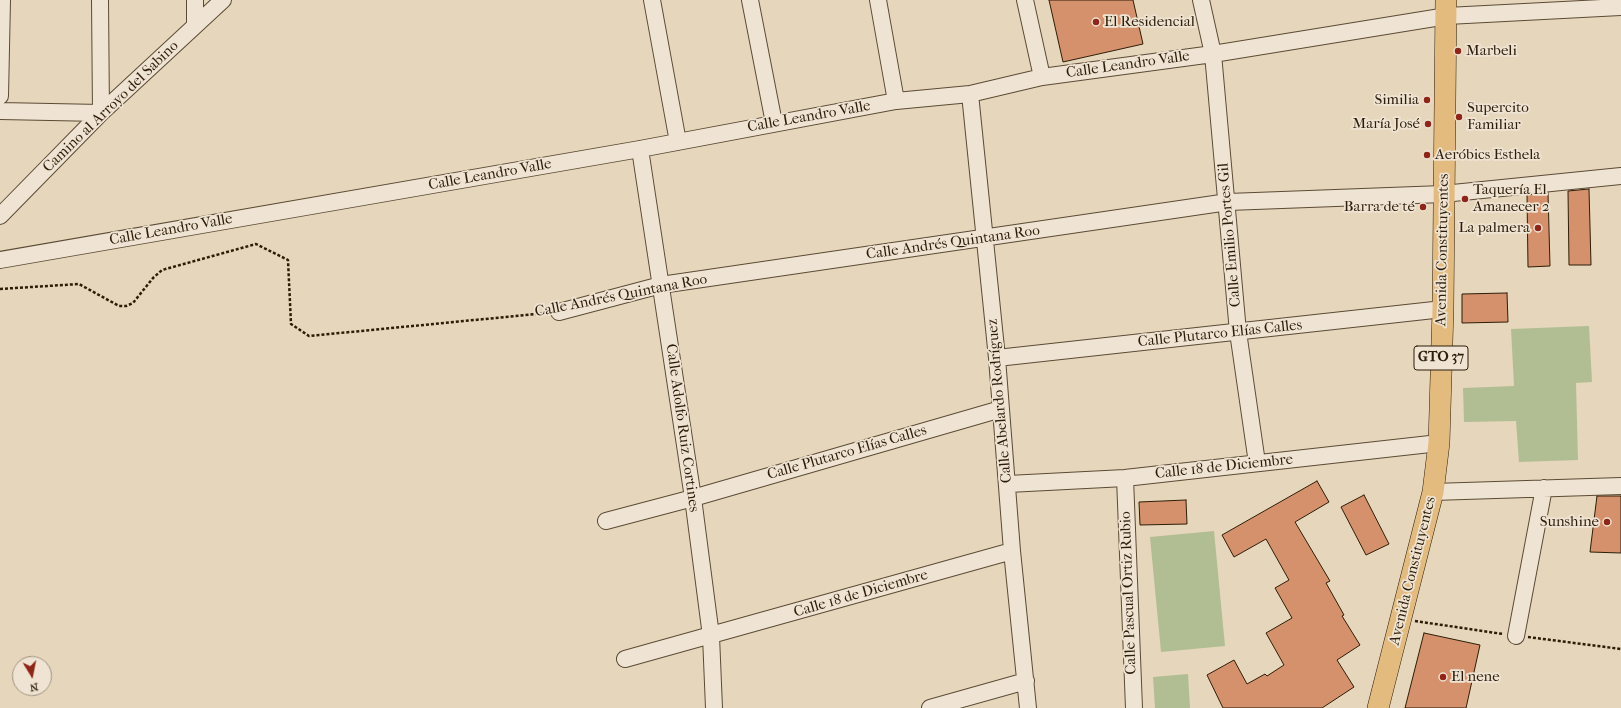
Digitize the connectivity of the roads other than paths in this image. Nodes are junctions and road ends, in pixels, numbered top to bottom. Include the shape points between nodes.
1 (2, 0) edge
2 (100, 0) edge
3 (195, 0) edge
4 (223, 0) edge
5 (652, 0) edge
6 (750, 0) edge
7 (878, 0) edge
8 (1025, 0) edge
9 (1200, 0) edge
10 (1621, 7) edge
11 (1447, 8) edge
12 (195, 26) junction
13 (1213, 54) junction
14 (1042, 77) junction
15 (970, 94) junction
16 (0, 96) edge
17 (896, 101) junction
18 (0, 111) edge
19 (101, 113) junction
20 (774, 123) junction
21 (678, 142) junction
22 (640, 149) junction
23 (1621, 176) edge
24 (1443, 194) junction
25 (1228, 202) junction
26 (0, 216) edge
27 (985, 238) junction
28 (0, 260) edge
29 (661, 285) junction
30 (1442, 309) junction
31 (559, 312) road end
32 (1238, 332) junction
33 (997, 358) junction
34 (1000, 408) junction
35 (1439, 443) junction
36 (1256, 463) junction
37 (1125, 478) junction
38 (1008, 484) junction
39 (1621, 486) edge
40 (1544, 488) junction
41 (1433, 492) junction
42 (693, 498) junction
43 (606, 521) dead end
44 (1012, 552) junction
45 (711, 636) junction
46 (1516, 636) dead end
47 (625, 659) dead end
48 (1026, 681) junction
49 (714, 708) edge
50 (930, 708) edge
51 (1028, 708) edge
52 (1134, 708) edge
53 (1378, 708) edge

1 - 16 street
2 - 19 street
3 - 12 street
4 - 12 street, Camino al Arroyo del Sabino
5 - 21 street
6 - 20 street
7 - 17 street
8 - 14 street
9 - 13 street, Calle Emilio Portes Gil
10 - 11 street, Calle Leandro Valle
11 - 13 street, Calle Leandro Valle
11 - 24 main road, Avenida Constituyentes / GTO 37
12 - 19 street, Camino al Arroyo del Sabino
13 - 14 street, Calle Leandro Valle
13 - 25 street, Calle Emilio Portes Gil
14 - 15 street, Calle Leandro Valle
15 - 17 street, Calle Leandro Valle
15 - 27 street, Calle Abelardo Rodríguez
17 - 20 street, Calle Leandro Valle
18 - 19 street
19 - 26 street, Camino al Arroyo del Sabino
20 - 21 street, Calle Leandro Valle
21 - 22 street, Calle Leandro Valle
22 - 28 street, Calle Leandro Valle
22 - 29 street, Calle Adolfo Ruiz Cortines
23 - 24 street, Calle Andrés Quintana Roo
24 - 25 street, Calle Andrés Quintana Roo
24 - 30 main road, Avenida Constituyentes / GTO 37
25 - 27 street, Calle Andrés Quintana Roo
25 - 32 street, Calle Emilio Portes Gil
27 - 29 street, Calle Andrés Quintana Roo
27 - 33 street, Calle Abelardo Rodríguez
29 - 31 street, Calle Andrés Quintana Roo
29 - 42 street, Calle Adolfo Ruiz Cortines
30 - 32 street, Calle Plutarco Elías Calles
30 - 35 main road, Avenida Constituyentes / GTO 37
32 - 33 street, Calle Plutarco Elías Calles
32 - 36 street, Calle Emilio Portes Gil
33 - 34 street, Calle Abelardo Rodríguez
34 - 38 street, Calle Abelardo Rodríguez
34 - 42 street, Calle Plutarco Elías Calles
35 - 36 street, Calle 18 de Diciembre
35 - 41 main road, Avenida Constituyentes / GTO 37
36 - 37 street, Calle 18 de Diciembre
37 - 38 street, Calle 18 de Diciembre
37 - 52 street, Calle Pascual Ortiz Rubio
38 - 44 street, Calle Abelardo Rodríguez
39 - 40 street
40 - 41 street
40 - 46 street
41 - 53 main road, Avenida Constituyentes / GTO 37
42 - 43 street, Calle Plutarco Elías Calles
42 - 45 street, Calle Adolfo Ruiz Cortines
44 - 45 street, Calle 18 de Diciembre
44 - 48 street, Calle Abelardo Rodríguez
45 - 47 street, Calle 18 de Diciembre
45 - 49 street, Calle Adolfo Ruiz Cortines
48 - 50 street
48 - 51 street, Calle Abelardo Rodríguez

